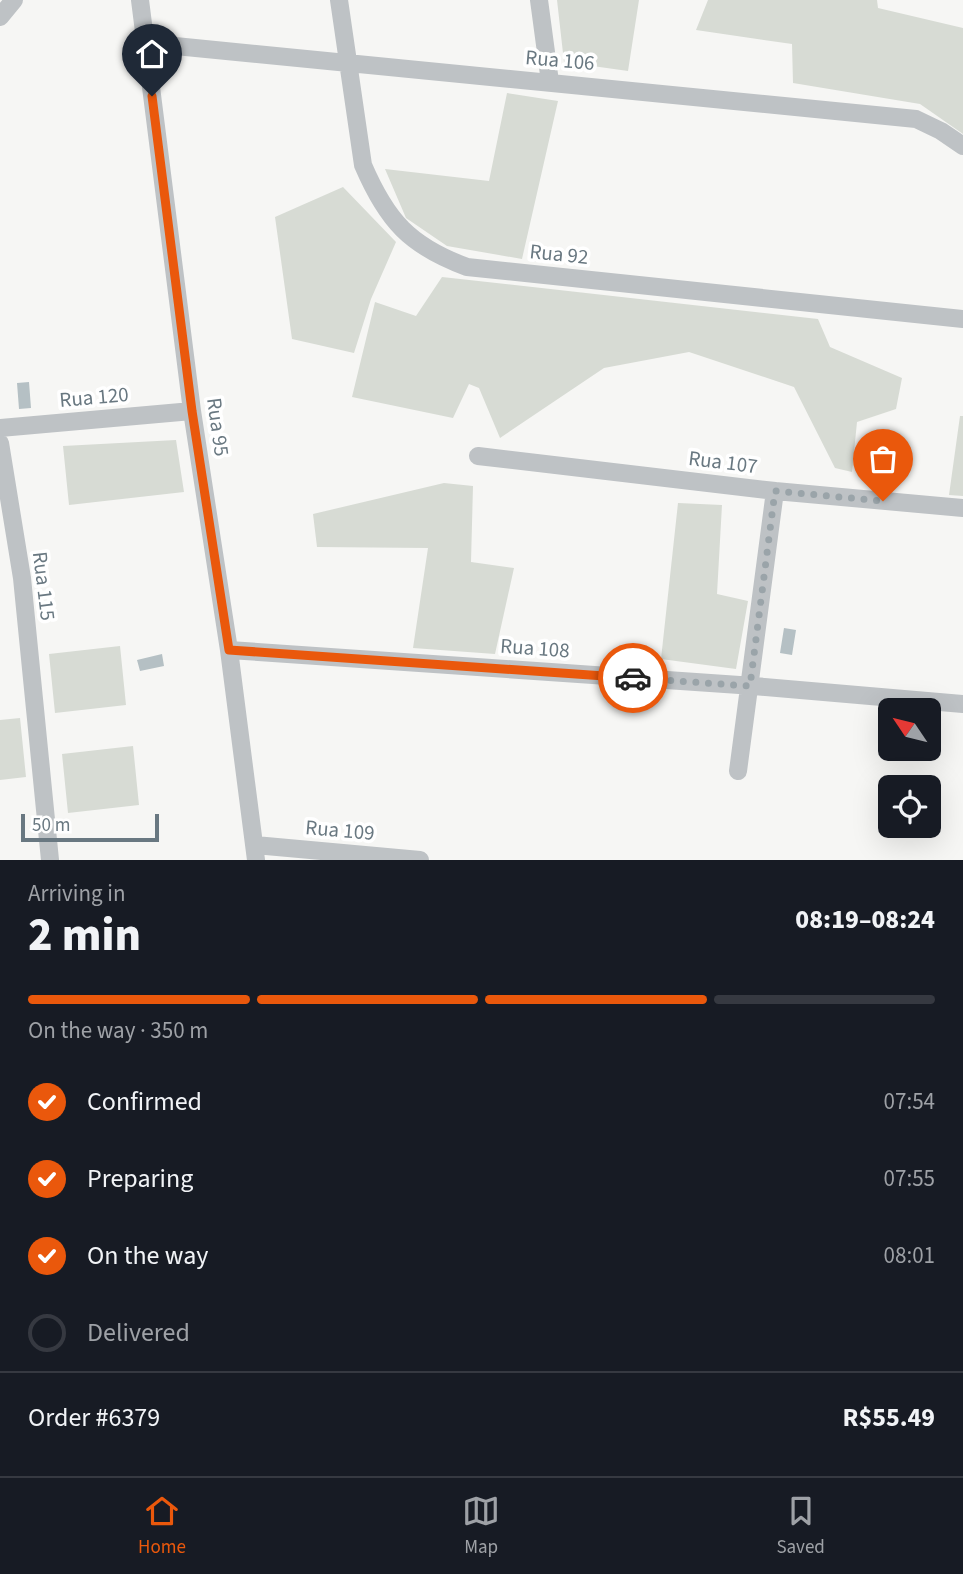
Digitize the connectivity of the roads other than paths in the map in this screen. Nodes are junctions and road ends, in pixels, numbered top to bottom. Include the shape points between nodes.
1 (14, 0) edge
2 (141, 0) edge
3 (339, 0) edge
4 (539, 0) edge
5 (0, 17) edge
6 (145, 43) junction
7 (348, 63) junction
8 (550, 82) junction
9 (963, 146) edge
10 (963, 319) edge
11 (192, 411) junction
12 (0, 428) edge
13 (0, 442) edge
14 (478, 456) dead end
15 (3, 481) edge
16 (775, 491) junction
17 (963, 508) edge
18 (229, 650) junction
19 (750, 686) junction
20 (963, 704) edge
21 (738, 771) dead end
22 (256, 852) edge
23 (50, 860) edge
24 (419, 860) edge

1 - 5 street
2 - 6 street, Rua 95
3 - 7 street, Rua 92
4 - 8 street
6 - 7 street, Rua 106
6 - 11 street, Rua 95
7 - 8 street, Rua 106
7 - 10 street, Rua 92 via 363,165 374,190 405,232 443,258 467,267
8 - 9 street, Rua 106 via 916,118
11 - 12 street, Rua 120
11 - 18 street, Rua 95
13 - 15 street, Rua 115
14 - 16 street, Rua 107
15 - 23 street, Rua 115 via 22,578
16 - 17 street, Rua 107
16 - 19 street
18 - 19 street, Rua 108
18 - 22 street, Rua 95
19 - 20 street, Rua 108
19 - 21 street
22 - 24 street, Rua 109

